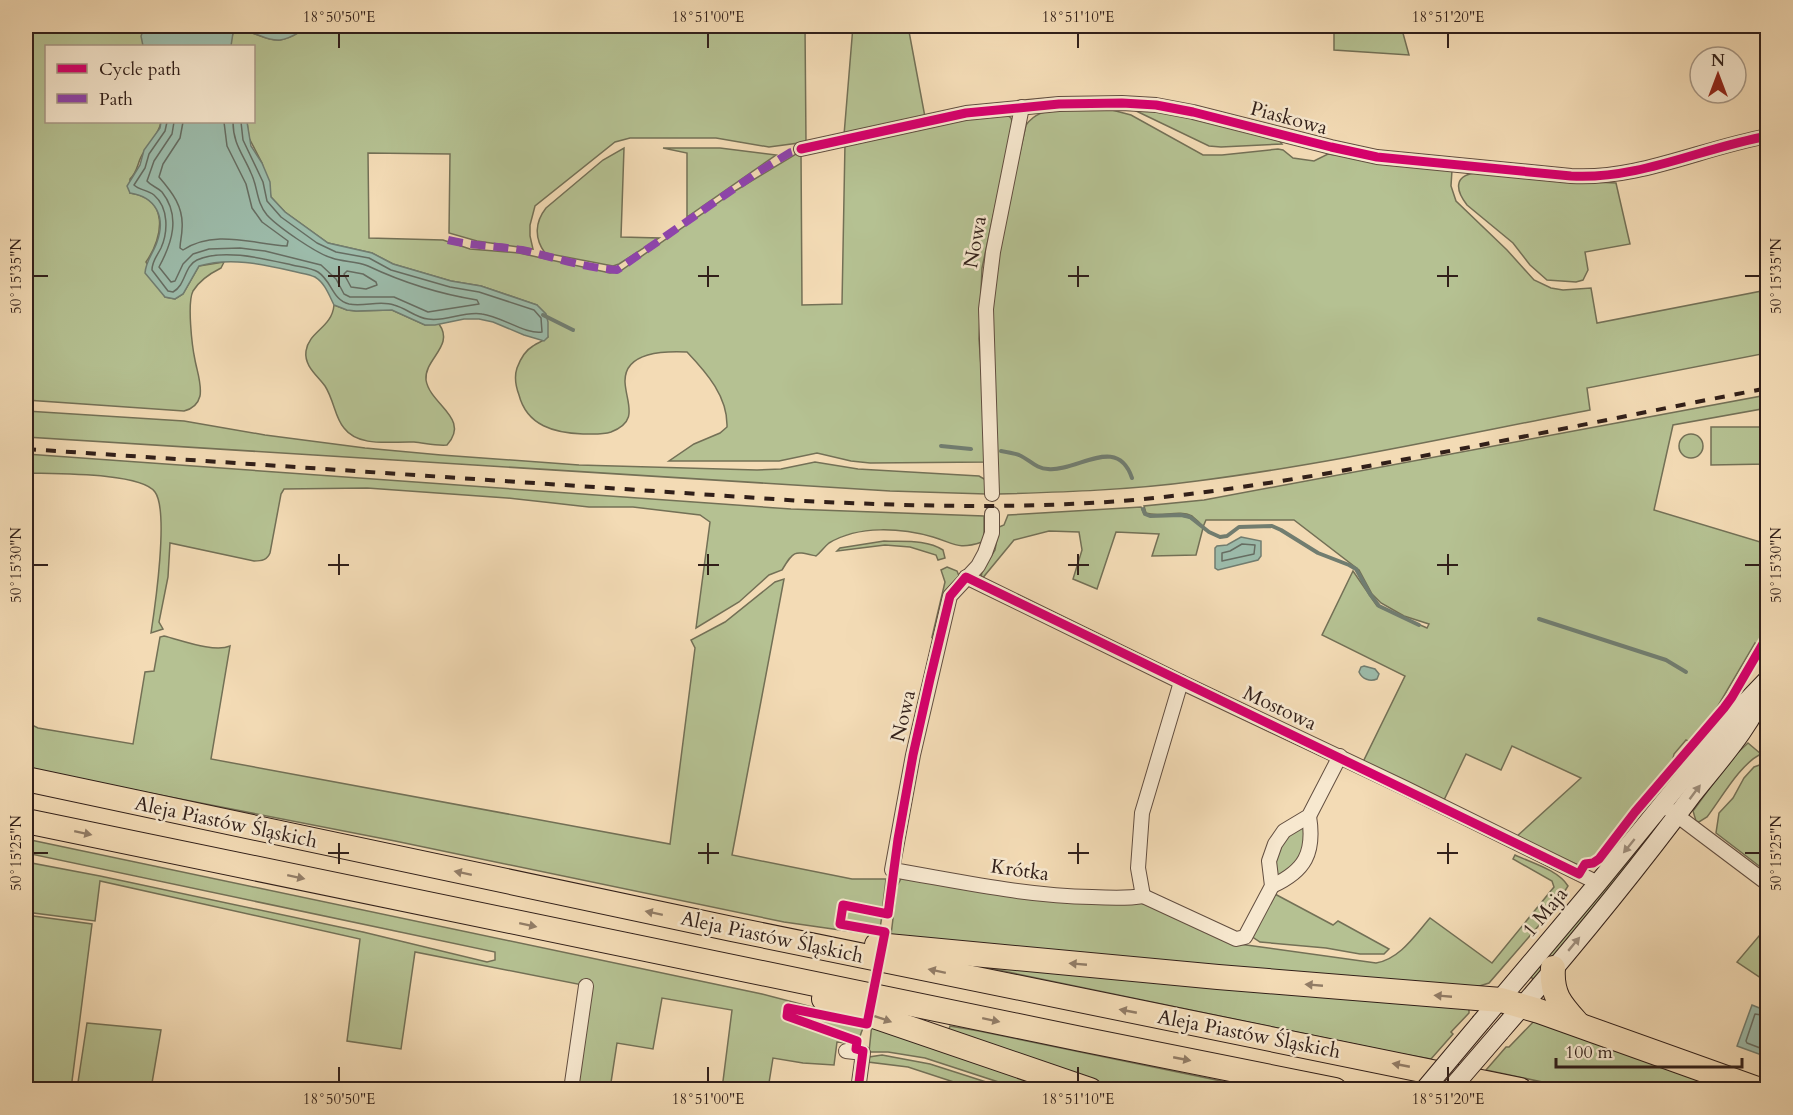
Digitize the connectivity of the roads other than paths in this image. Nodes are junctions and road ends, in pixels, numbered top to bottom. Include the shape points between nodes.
1 (1022, 107) junction
2 (1767, 136) edge
3 (801, 148) dead end
4 (992, 494) dead end
5 (992, 514) dead end
6 (966, 577) junction
7 (1767, 679) edge
8 (1181, 682) junction
9 (1767, 684) edge
10 (1340, 756) junction
11 (26, 780) edge
12 (1670, 810) junction
13 (1310, 816) junction
14 (26, 821) edge
15 (892, 870) joint
16 (1598, 884) junction
17 (1767, 884) edge
18 (1272, 886) junction
19 (1143, 896) junction
20 (732, 929) junction
21 (728, 966) junction
22 (1553, 968) junction
23 (586, 986) dead end
24 (1512, 1003) junction
25 (1580, 1025) junction
26 (846, 1051) dead end
27 (571, 1089) edge
28 (858, 1089) edge
29 (1090, 1089) edge
30 (1335, 1089) edge
31 (1424, 1089) edge
32 (1450, 1089) edge
33 (1520, 1089) edge
34 (1760, 1089) edge

1 - 2 street, Piaskowa via 1156,105 1377,157 1583,177 1627,174
1 - 3 street, Piaskowa via 966,113
1 - 4 street, Nowa via 993,252 986,309
5 - 6 street, Nowa via 992,533 985,553
6 - 8 street, Mostowa
6 - 15 street, Nowa via 950,596 913,755
7 - 12 main road, 1 Maja
8 - 10 street, Mostowa
8 - 19 street via 1142,813 1138,868
12 -> 9 main road, 1 Maja via 1754,714
10 - 13 street
10 - 16 street, Mostowa
20 -> 11 highway, Aleja Piastów Śląskich
12 -> 16 main road, 1 Maja
12 - 17 street
22 -> 12 main road, 1 Maja
13 - 18 street via 1312,838 1308,854 1291,876
13 - 18 street via 1284,831 1275,844 1269,861
14 -> 21 highway, Aleja Piastów Śląskich
15 - 19 street, Krótka via 1070,897
16 - 24 main road, 1 Maja
18 - 19 street via 1245,937 1236,939
24 -> 20 highway
33 -> 20 highway, Aleja Piastów Śląskich
21 -> 29 highway
21 -> 30 highway, Aleja Piastów Śląskich
22 - 24 main road, 1 Maja
22 - 25 highway via 1552,984 1558,1000
23 - 27 street
24 - 25 highway
24 - 31 main road, 1 Maja, bridge via 1481,1022
24 - 32 main road, 1 Maja, bridge via 1500,1032
25 - 34 highway
26 - 28 street via 863,1053

